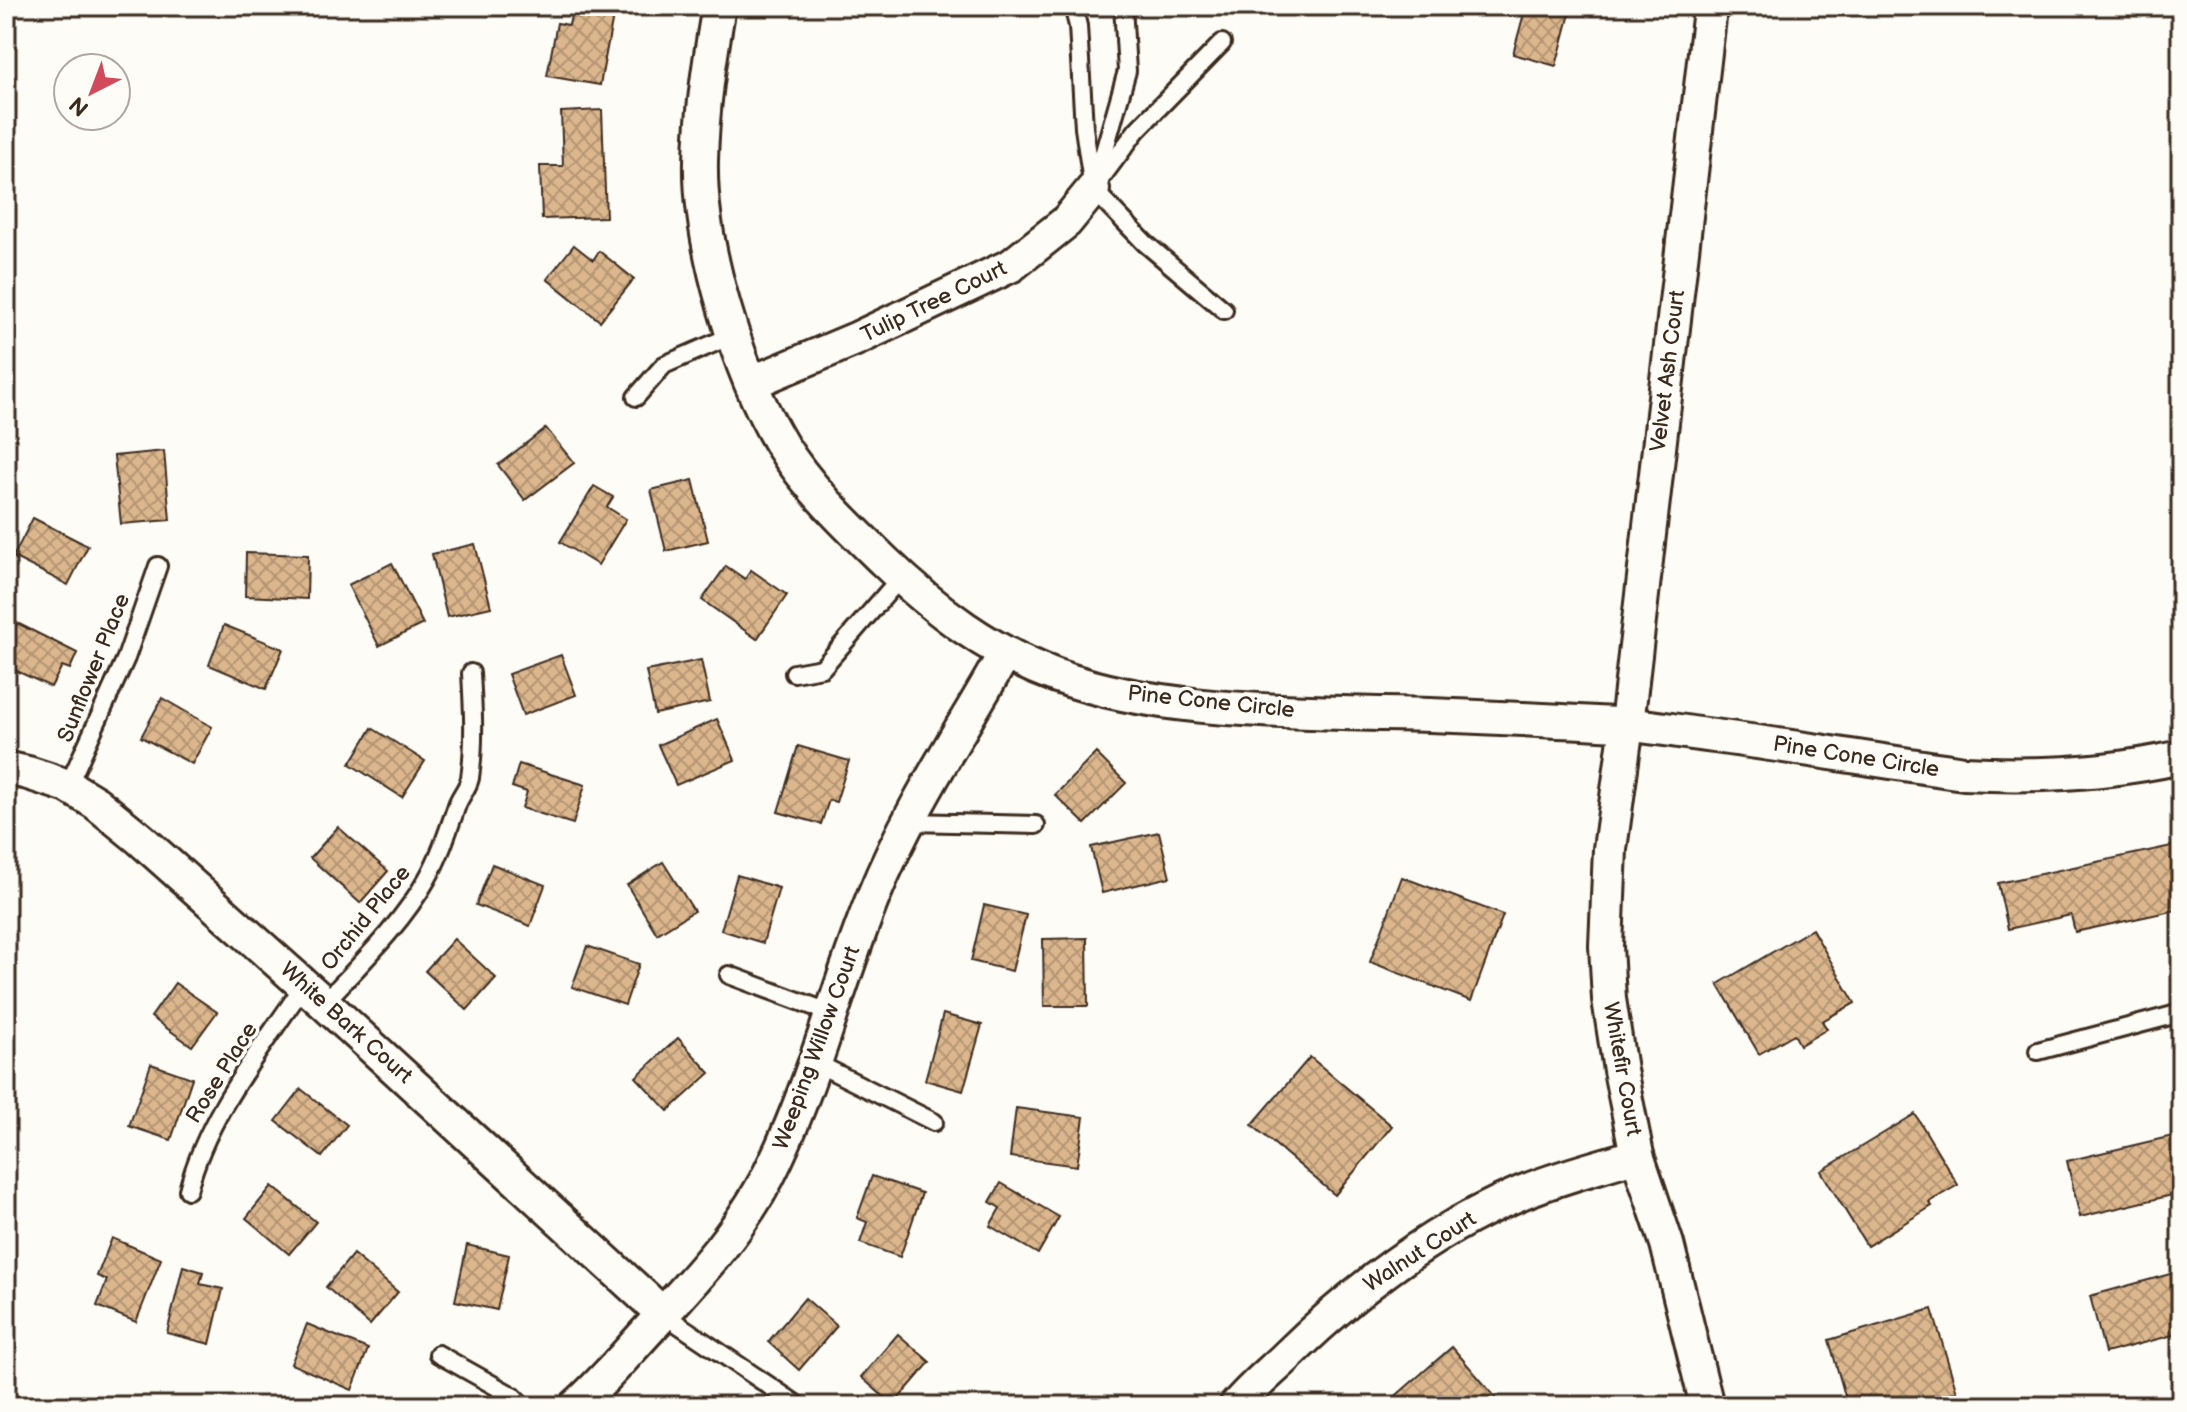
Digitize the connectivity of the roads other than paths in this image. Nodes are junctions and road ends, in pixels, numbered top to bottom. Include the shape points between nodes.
1 (719, 6) edge
2 (1073, 6) edge
3 (1123, 6) edge
4 (1709, 18) dead end
5 (1222, 43) dead end
6 (1093, 189) junction
7 (1224, 310) dead end
8 (733, 335) junction
9 (753, 382) junction
10 (636, 397) dead end
11 (158, 566) dead end
12 (901, 577) junction
13 (1004, 655) junction
14 (471, 673) dead end
15 (794, 673) dead end
16 (1627, 724) junction
17 (2181, 757) edge
18 (6, 768) edge
19 (68, 786) junction
20 (910, 822) junction
21 (1036, 825) dead end
22 (729, 975) dead end
23 (314, 994) junction
24 (831, 1013) junction
25 (2181, 1013) edge
26 (2038, 1051) dead end
27 (814, 1062) junction
28 (934, 1122) dead end
29 (1637, 1155) junction
30 (188, 1190) dead end
31 (663, 1314) junction
32 (438, 1354) dead end
33 (523, 1406) edge
34 (576, 1406) edge
35 (799, 1406) edge
36 (1236, 1406) edge
37 (1707, 1406) edge

1 - 8 street, Pine Cone Circle via 705,86 701,166 706,227
2 - 6 lane
3 - 6 lane via 1127,71
4 - 16 street, Velvet Ash Court
5 - 6 lane via 1137,130
6 - 7 lane via 1145,243
6 - 9 street, Tulip Tree Court via 1066,222 1012,265
8 - 9 street, Pine Cone Circle
8 - 10 lane via 664,365
9 - 12 street, Pine Cone Circle via 798,468
11 - 19 lane, Sunflower Place via 126,658
12 - 13 street, Pine Cone Circle
12 - 15 lane via 822,668
13 - 16 street, Pine Cone Circle via 1070,680 1171,701 1268,711
13 - 20 street, Weeping Willow Court
14 - 23 lane, Orchid Place via 469,782 441,853 394,924
16 - 17 street, Pine Cone Circle via 1964,773 2109,769
16 - 29 street, Whitefir Court via 1610,849 1606,946 1609,999
18 - 19 street, White Bark Court
19 - 23 street, White Bark Court via 139,838
20 - 21 lane
20 - 24 street, Weeping Willow Court via 875,892
22 - 24 lane
23 - 30 lane, Rose Place via 233,1090 203,1145
23 - 31 street, White Bark Court
24 - 27 street, Weeping Willow Court
25 - 26 lane
27 - 28 lane
27 - 31 street, Weeping Willow Court via 775,1164 748,1210
29 - 36 street, Walnut Court via 1518,1194 1419,1248 1310,1333
29 - 37 street, Whitefir Court via 1667,1244
31 - 34 street, Weeping Willow Court
31 - 35 lane
32 - 33 lane

